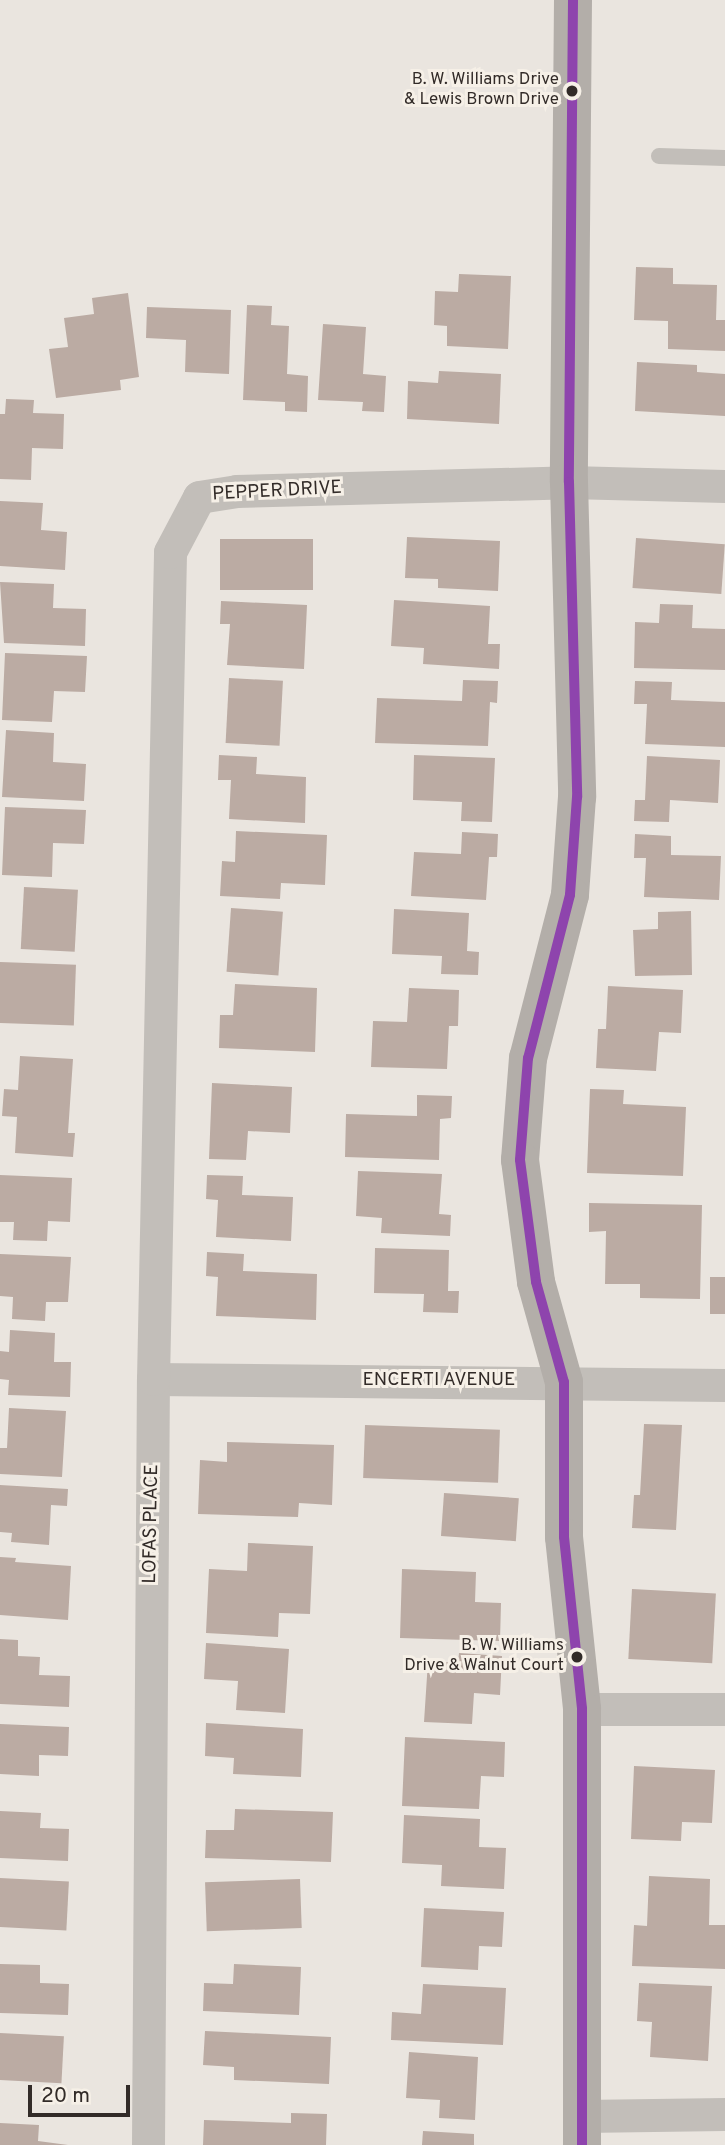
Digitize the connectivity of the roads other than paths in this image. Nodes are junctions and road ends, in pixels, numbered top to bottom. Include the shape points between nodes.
1 (573, 0) edge
2 (659, 156) dead end
3 (725, 158) edge
4 (569, 482) junction
5 (725, 486) edge
6 (163, 902) joint
7 (153, 1379) junction
8 (564, 1382) junction
9 (725, 1385) edge
10 (582, 1709) junction
11 (725, 1709) edge
12 (725, 2114) edge
13 (582, 2130) edge
14 (148, 2145) edge

1 - 4 street
2 - 3 lane
4 - 5 street, PEPPER DRIVE
4 - 6 street, PEPPER DRIVE via 236,491 199,497 170,552
4 - 8 street via 577,797 570,895 528,1058 520,1160 536,1282
6 - 7 street, LOFAS PLACE
7 - 8 street, ENCERTI AVENUE
7 - 14 street, LOFAS PLACE
8 - 9 street, ENCERTI AVENUE
8 - 10 street via 564,1537
10 - 11 street
10 - 13 street
12 - 13 street

